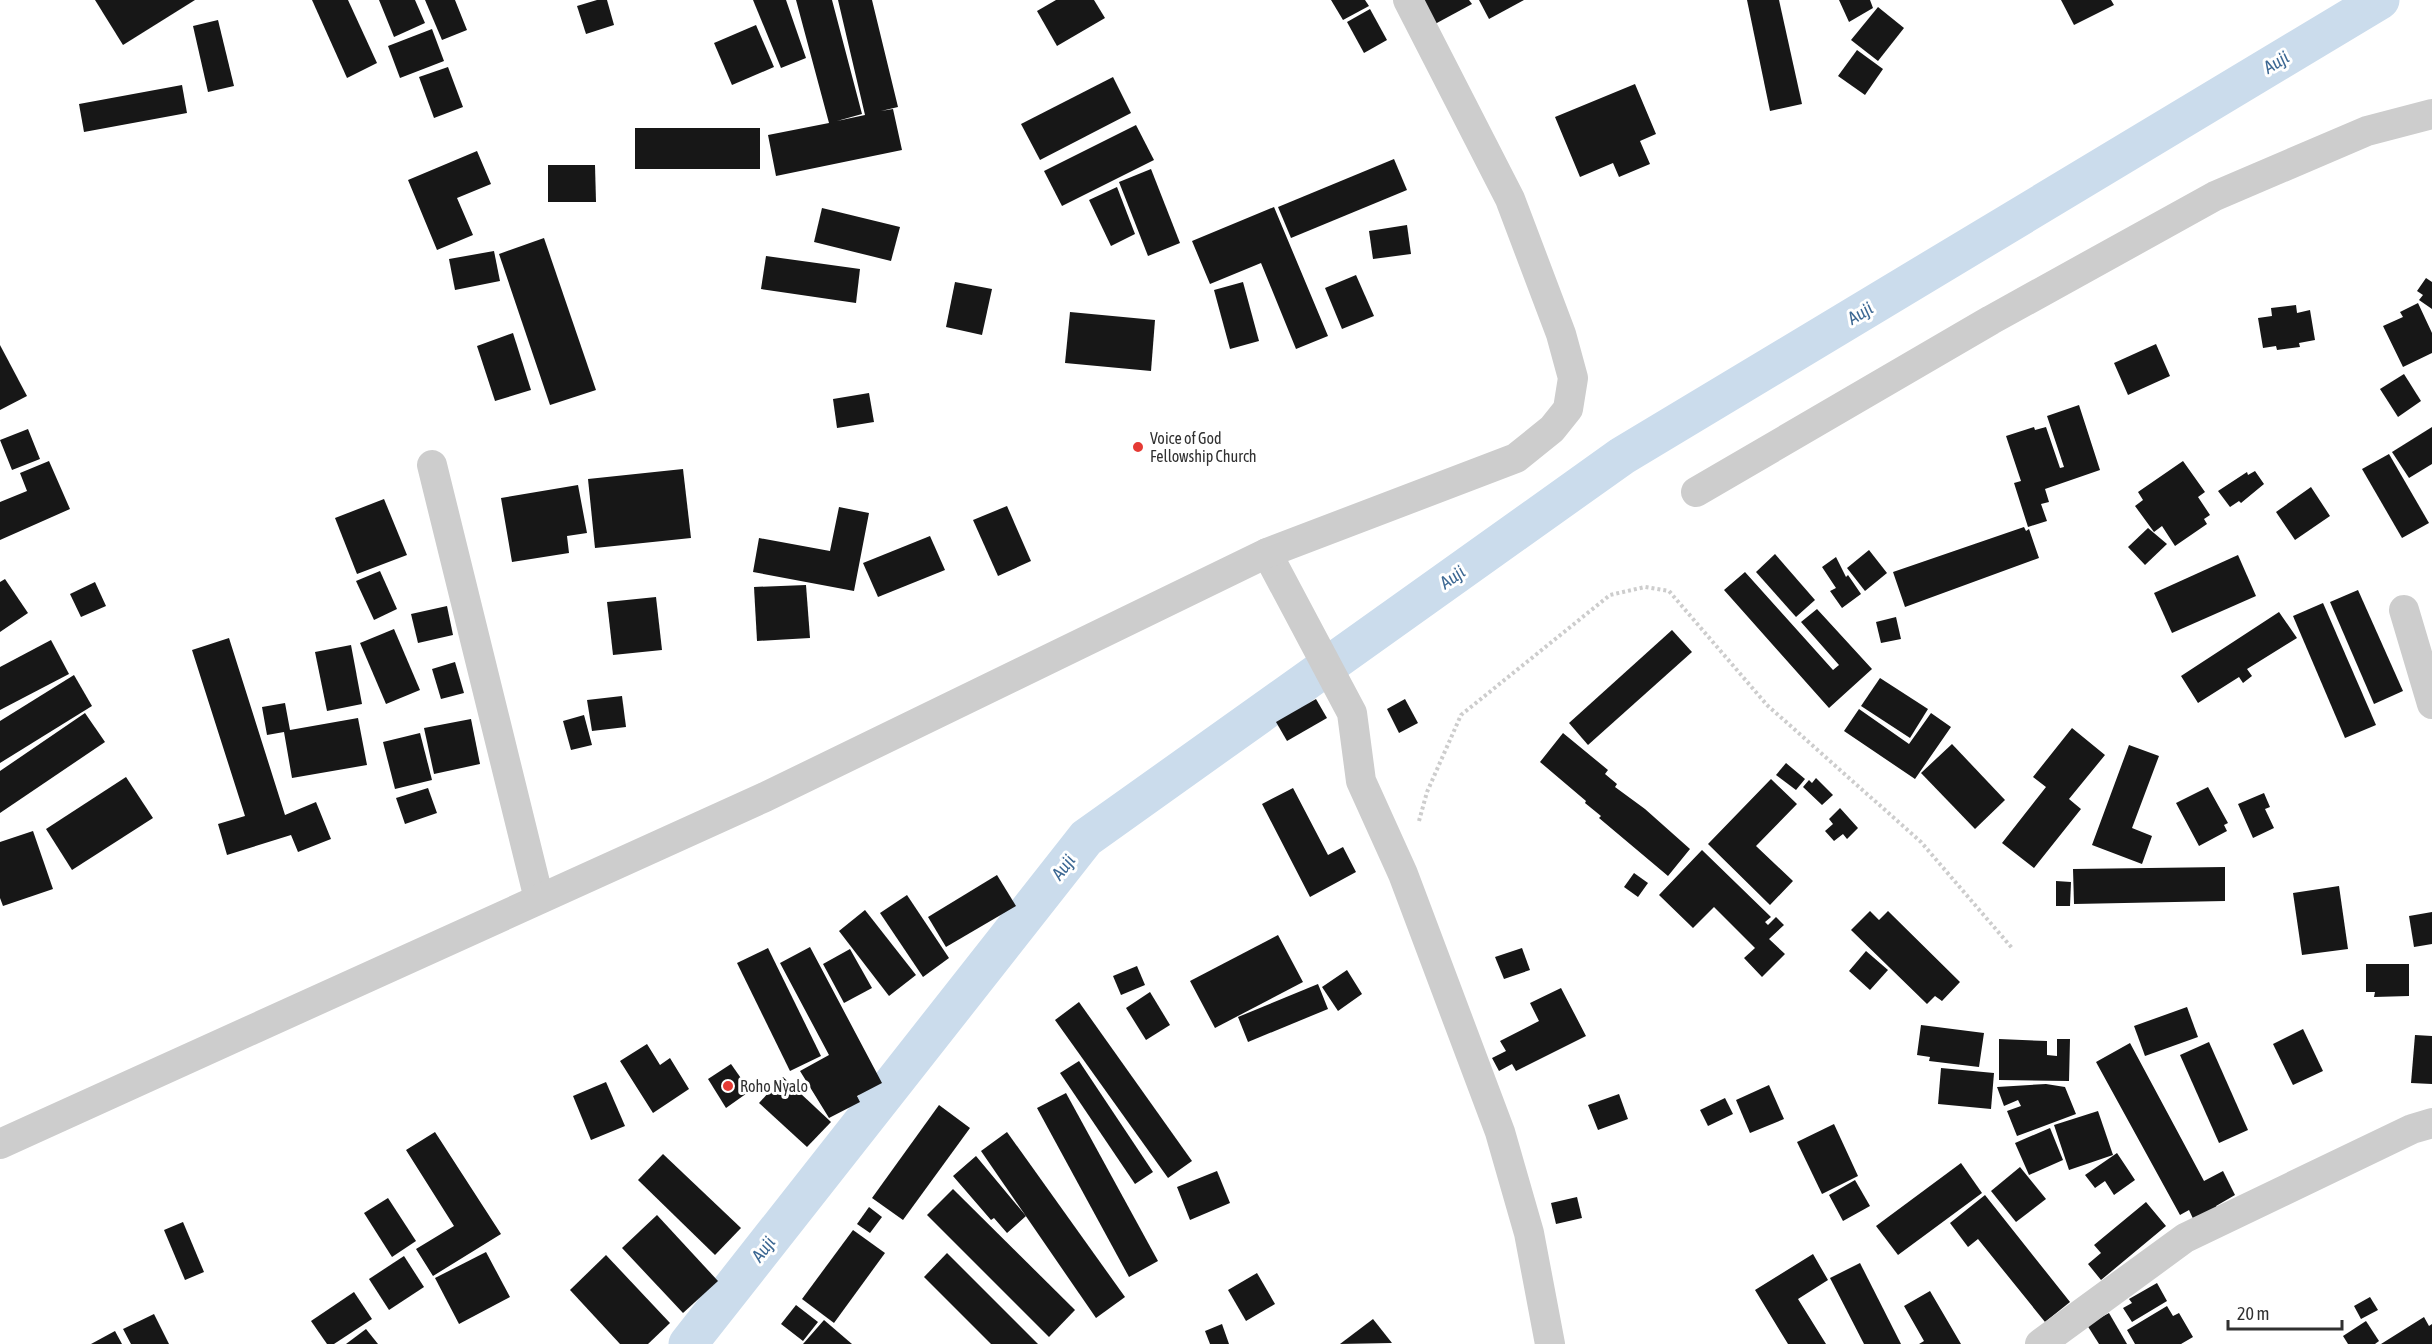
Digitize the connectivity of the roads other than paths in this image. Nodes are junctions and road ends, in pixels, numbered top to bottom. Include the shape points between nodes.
1 (1408, 0) edge
2 (2432, 114) edge
3 (432, 465) dead end
4 (1696, 492) dead end
5 (1267, 553) junction
6 (2404, 610) dead end
7 (2432, 704) edge
8 (538, 899) junction
9 (2432, 1123) edge
10 (0, 1144) edge
11 (1550, 1344) edge
12 (2040, 1344) edge

1 - 5 street via 1510,199 1561,334 1573,378 1568,409 1552,429 1516,458
2 - 4 street via 2367,131 2215,196 1991,320
3 - 8 street
5 - 8 street via 765,797
5 - 11 street via 1352,713 1361,781 1403,873 1500,1132 1529,1233
6 - 7 street
8 - 10 street
9 - 12 street via 2185,1238

